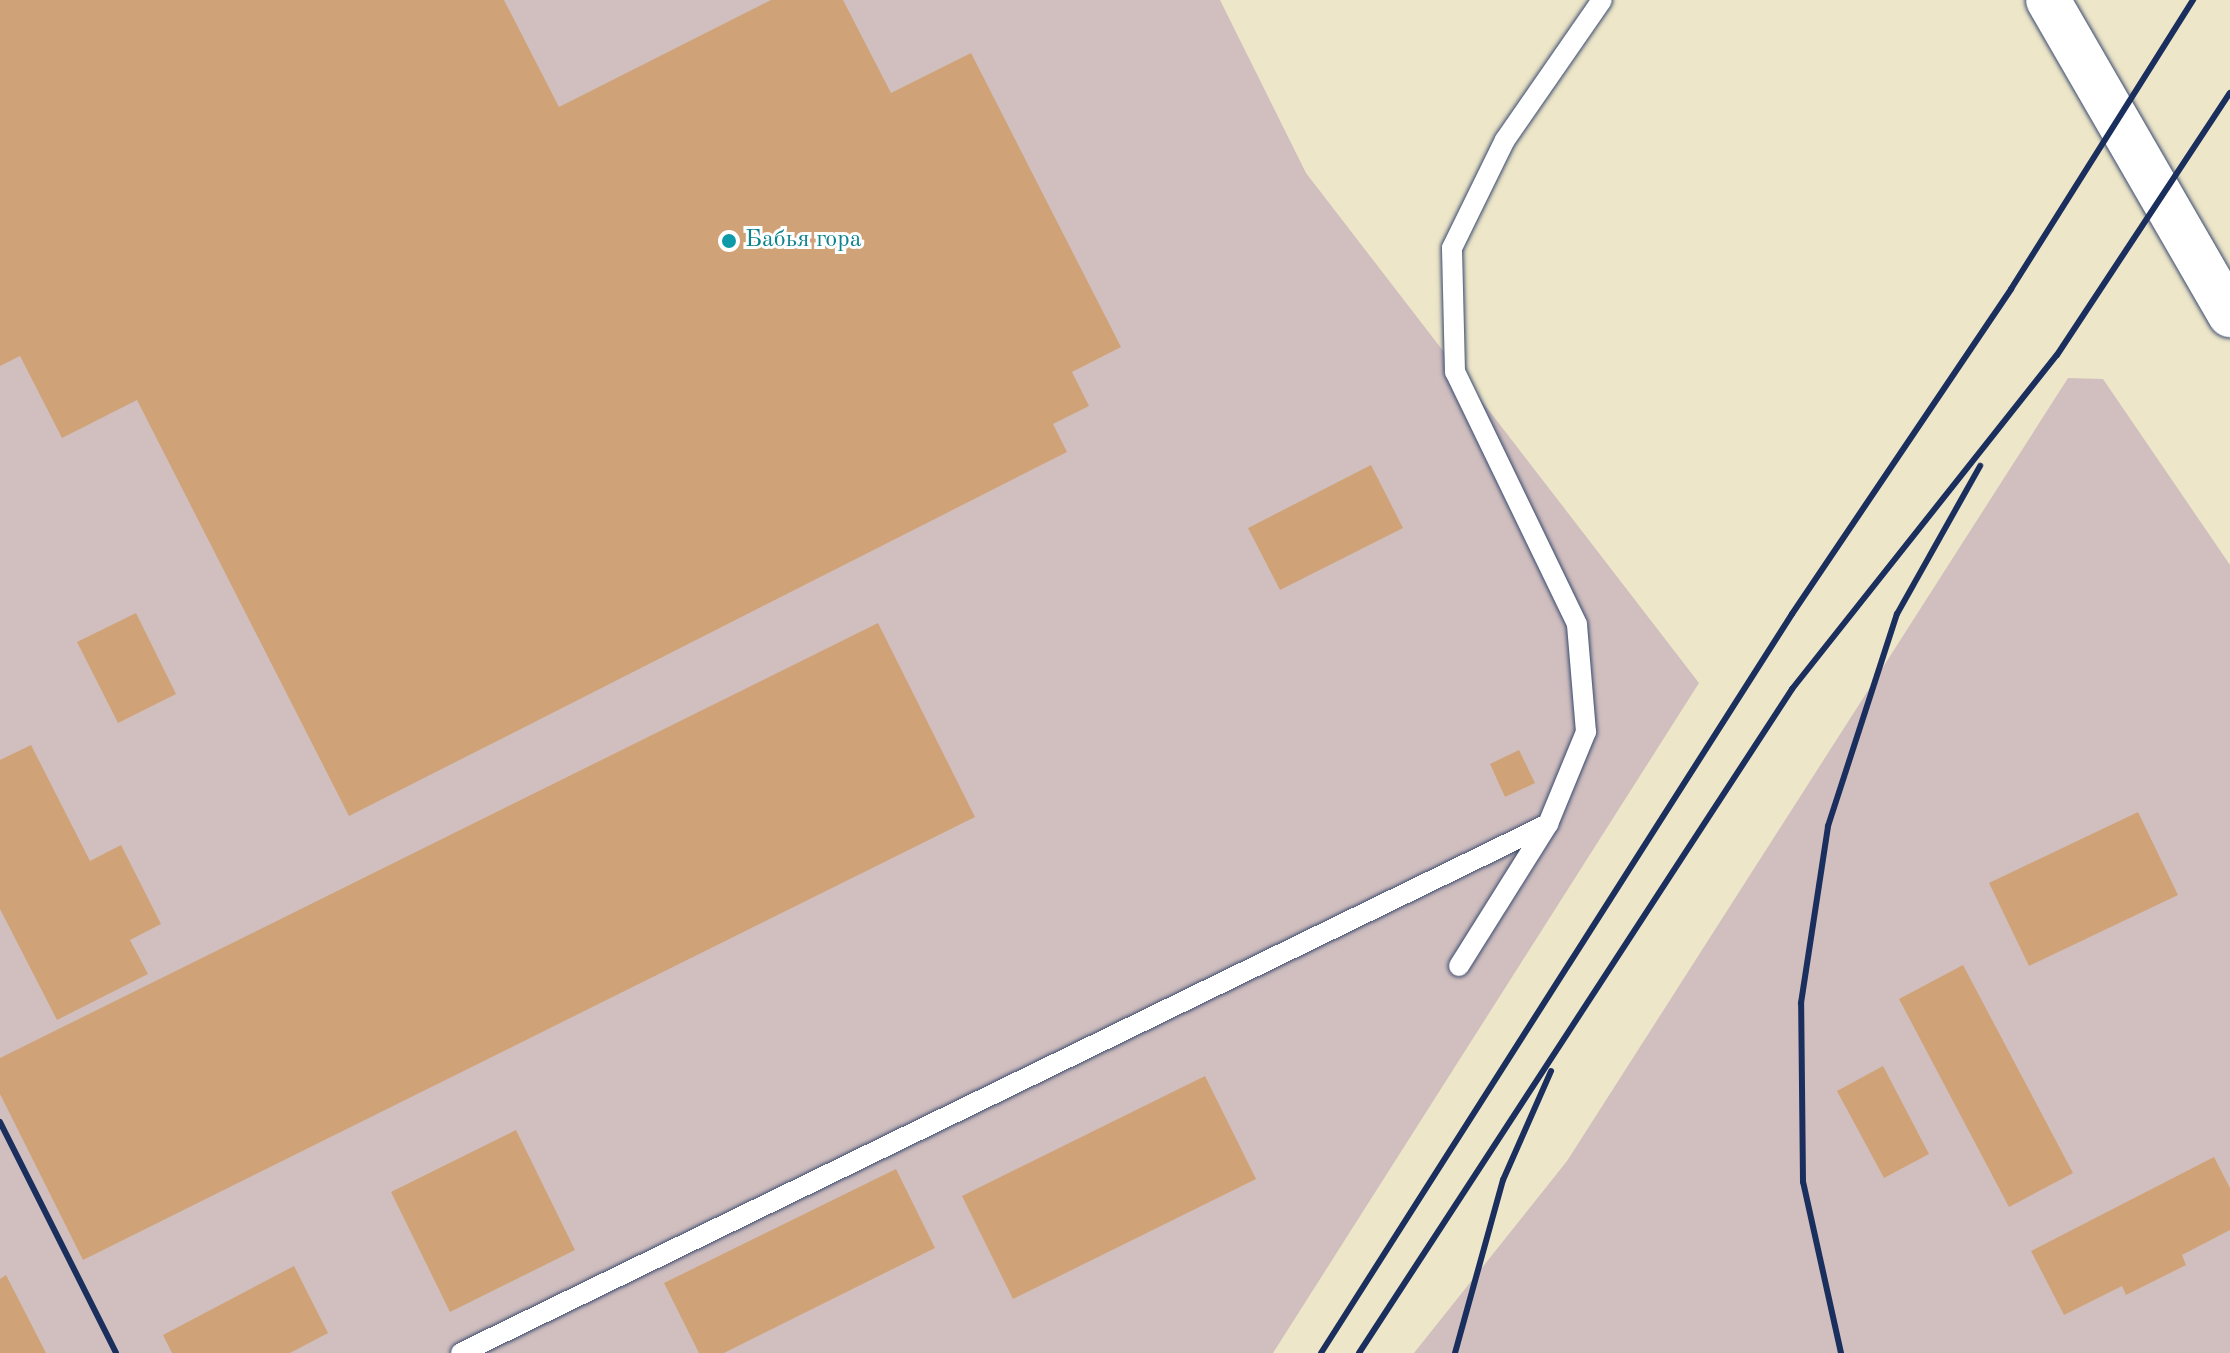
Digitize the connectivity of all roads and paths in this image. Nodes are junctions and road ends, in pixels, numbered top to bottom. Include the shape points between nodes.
1 (1602, 0) edge
2 (2048, 0) edge
3 (2230, 315) edge
4 (1548, 824) junction
5 (1459, 966) dead end
6 (461, 1353) edge

1 - 4 lane via 1505,140 1452,248 1455,372 1577,624 1586,732
2 - 3 street
4 - 5 lane
4 - 6 lane

